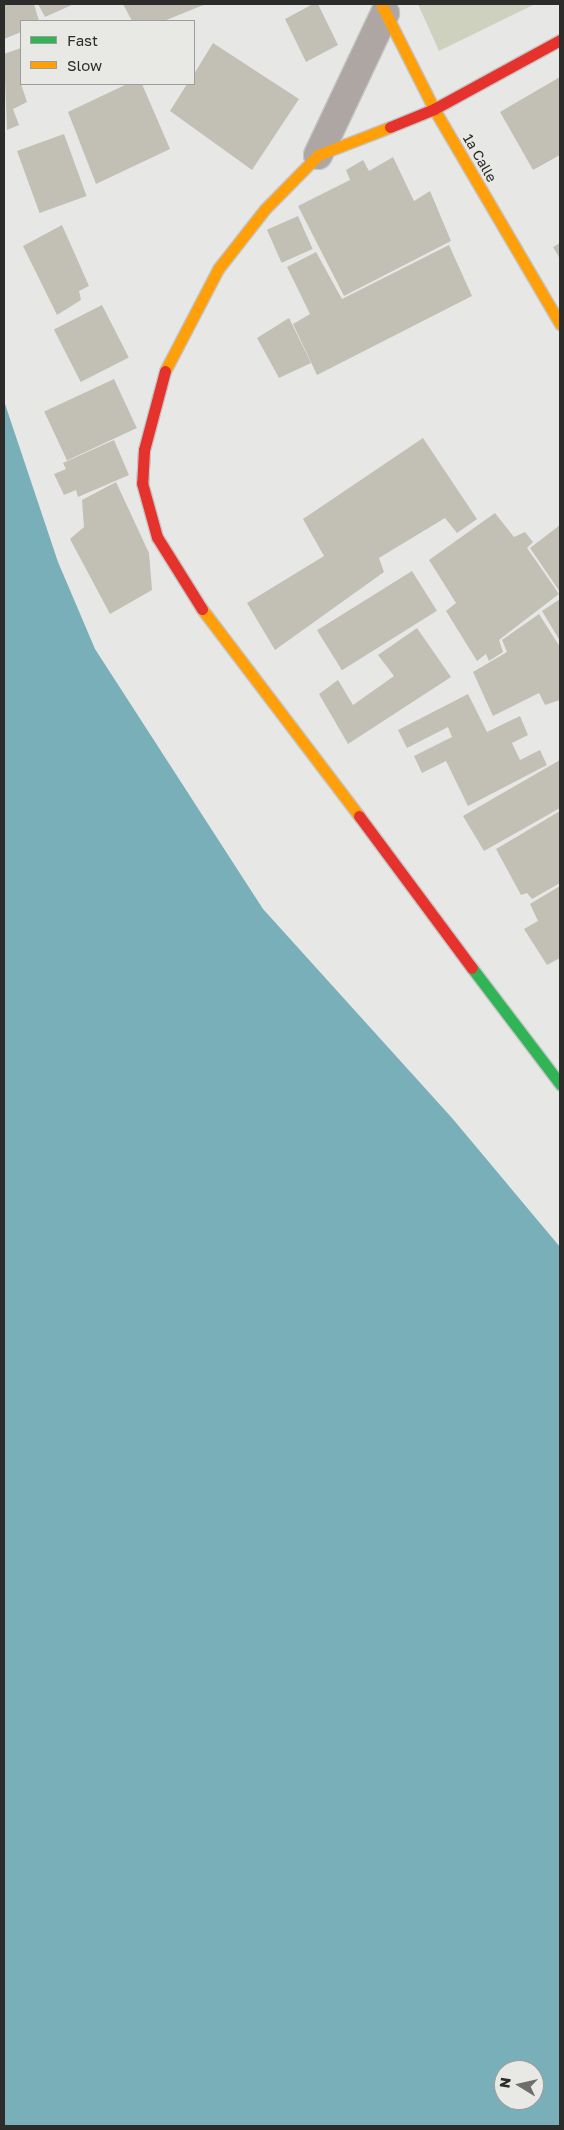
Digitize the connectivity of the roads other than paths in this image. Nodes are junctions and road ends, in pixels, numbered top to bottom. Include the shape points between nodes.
1 (383, 8) edge
2 (560, 40) edge
3 (434, 109) junction
4 (318, 155) junction
5 (560, 324) edge
6 (560, 1084) edge

1 - 3 street, 1a Calle
1 - 4 street
2 - 3 street
3 - 4 street
3 - 5 street, 1a Calle
4 - 6 street via 265,209 218,269 162,379 144,450 142,483 157,536 177,575

